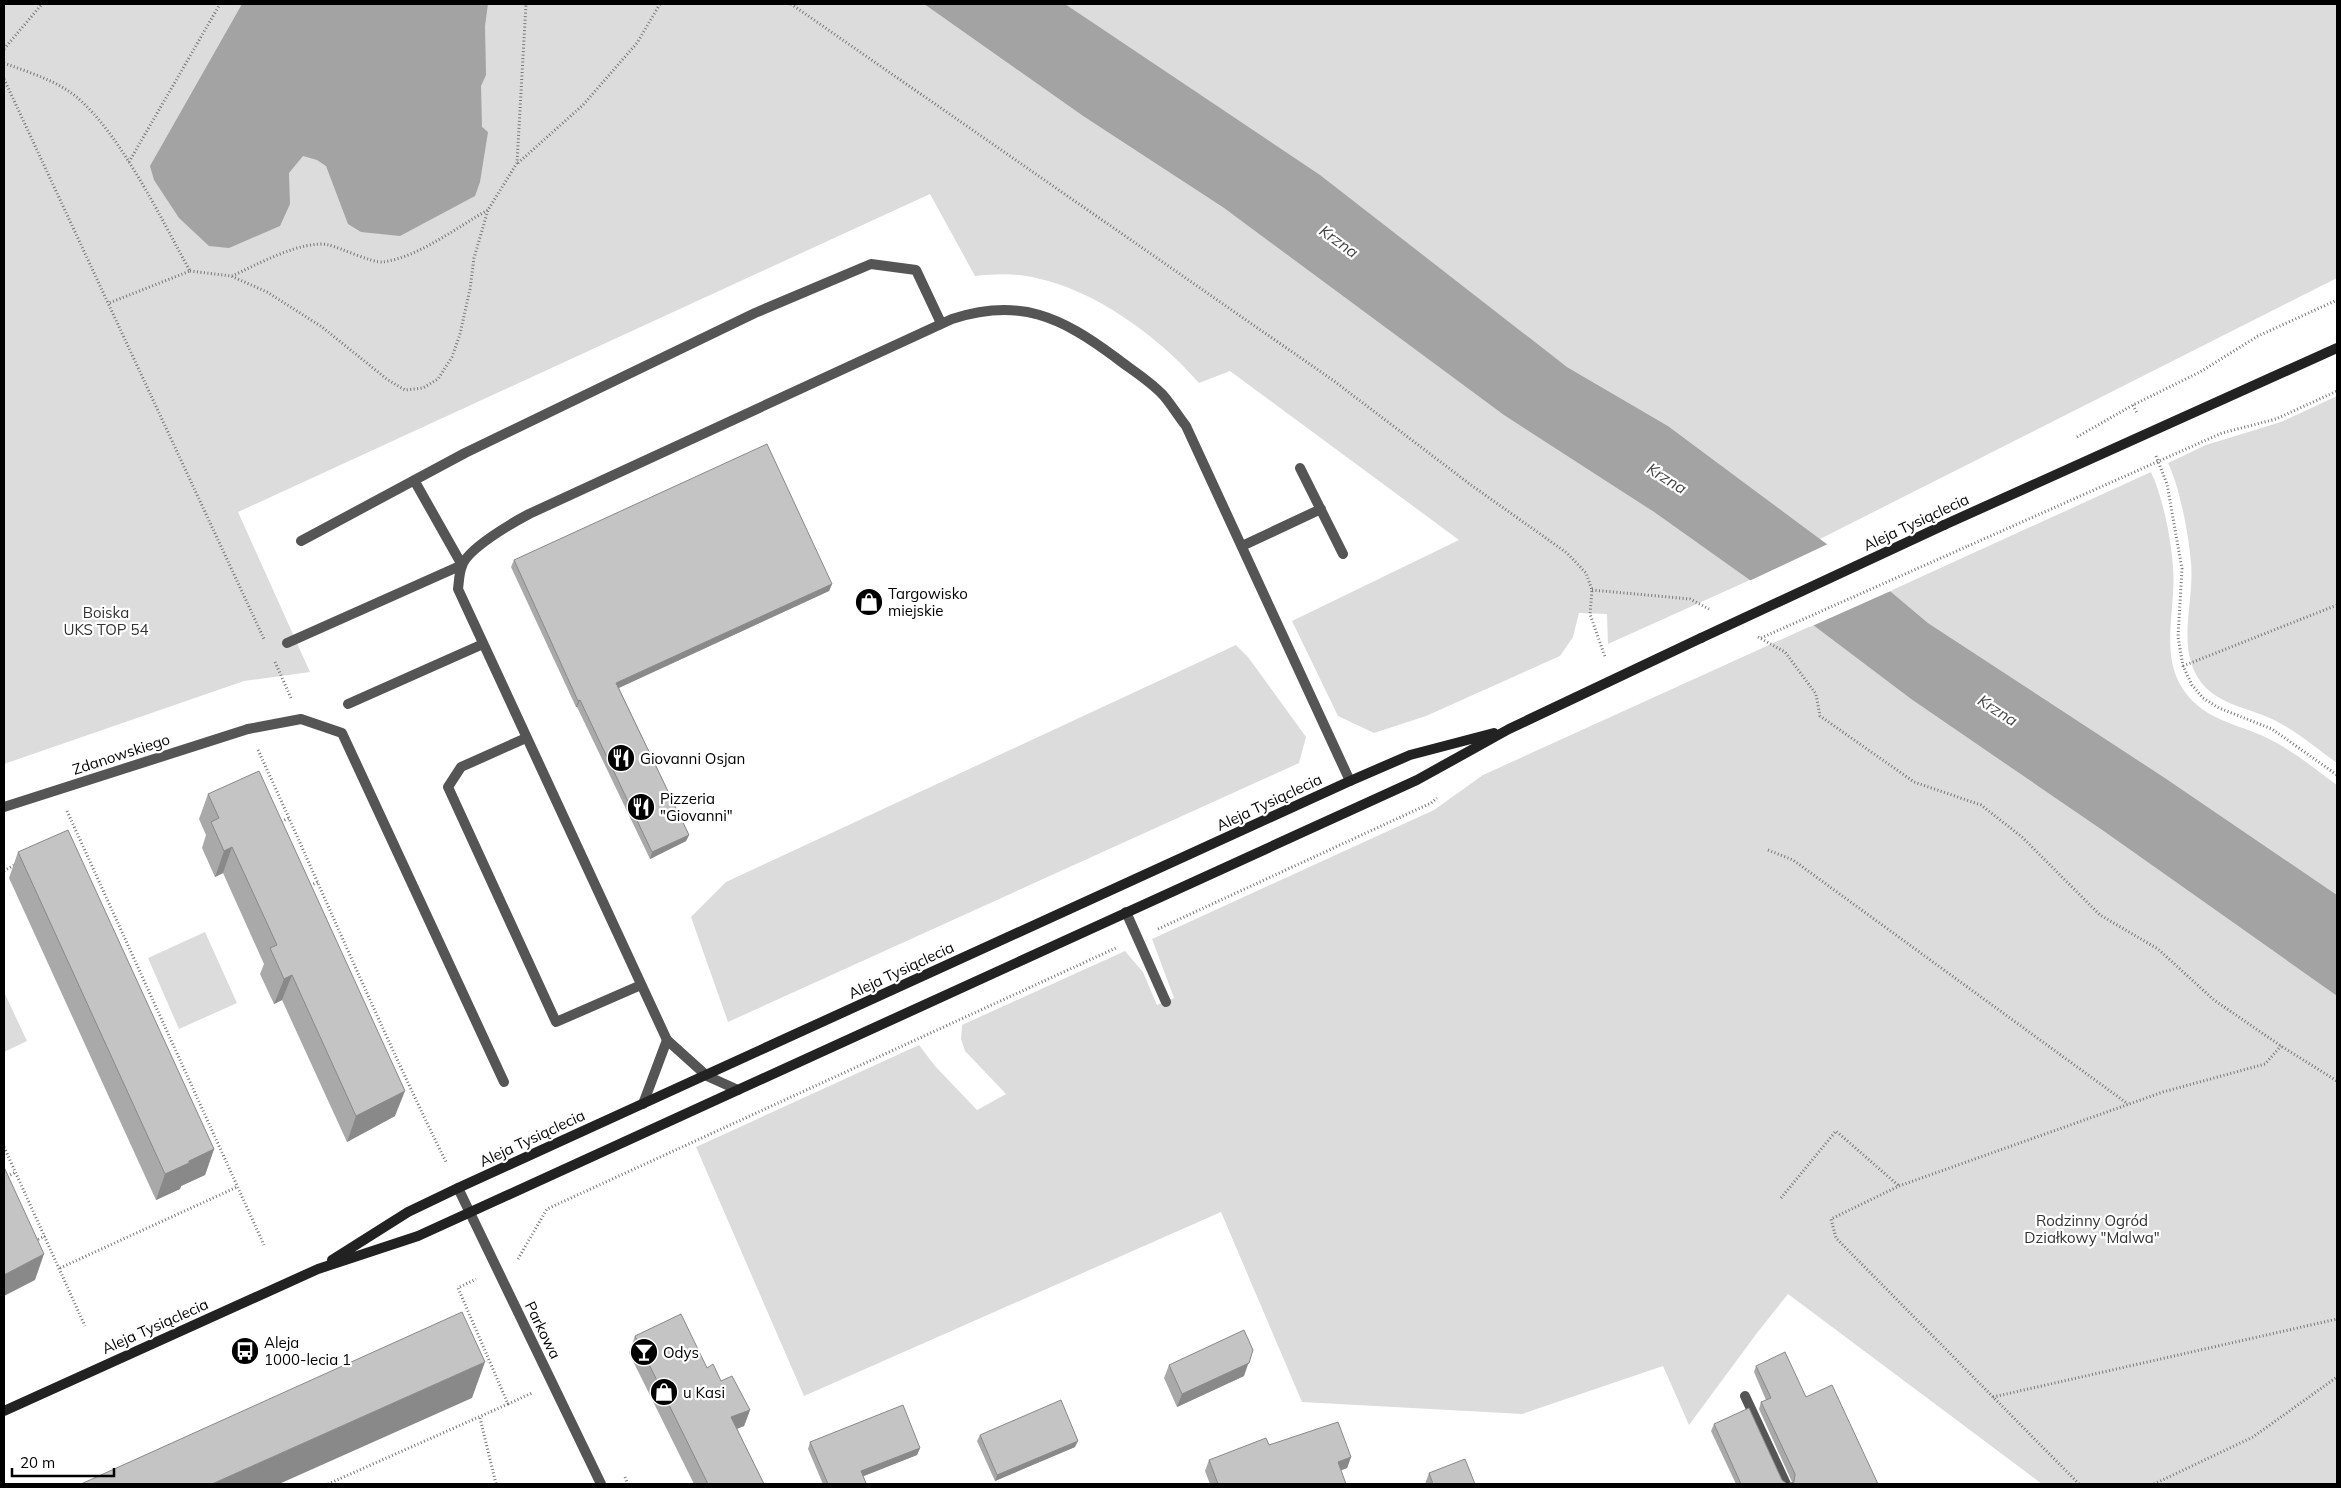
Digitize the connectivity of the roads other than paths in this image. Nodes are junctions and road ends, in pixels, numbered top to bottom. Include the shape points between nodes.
1 (942, 324) junction
2 (2337, 348) edge
3 (1300, 468) dead end
4 (414, 480) junction
5 (1321, 509) junction
6 (301, 541) dead end
7 (1242, 546) junction
8 (1343, 554) dead end
9 (462, 565) junction
10 (287, 643) dead end
11 (482, 644) junction
12 (348, 704) dead end
13 (1509, 729) junction
14 (526, 738) junction
15 (1350, 781) junction
16 (4, 808) edge
17 (1126, 912) junction
18 (641, 985) junction
19 (1166, 1002) dead end
20 (667, 1040) junction
21 (707, 1076) junction
22 (504, 1082) dead end
23 (738, 1090) junction
24 (643, 1104) junction
25 (458, 1188) junction
26 (470, 1211) junction
27 (318, 1269) junction
28 (1745, 1396) dead end
29 (4, 1412) edge
30 (601, 1484) edge
31 (1786, 1484) edge

1 - 4 street via 916,270 871,264 755,313
1 - 7 street via 972,312 999,309 1056,319 1083,333 1162,394 1186,426
1 - 9 street via 529,514 504,527
2 - 13 street, Aleja Tysiąclecia, bridge via 1944,525
3 - 5 street
4 - 6 street
4 - 9 street
5 - 7 street
5 - 8 street
7 - 15 street
9 - 10 street
9 - 11 street via 458,589
11 - 12 street
11 - 14 street
13 - 15 street, Aleja Tysiąclecia via 1410,755
13 - 17 street, Aleja Tysiąclecia via 1417,780
14 - 18 street
14 - 18 street via 461,767 448,787 556,1022
15 - 21 street, Aleja Tysiąclecia
16 - 22 street, Zdanowskiego via 248,729 301,719 342,733
17 - 19 street
17 - 23 street, Aleja Tysiąclecia
18 - 20 street
20 - 21 street
20 - 24 street
21 - 23 street
21 - 24 street, Aleja Tysiąclecia
23 - 26 street, Aleja Tysiąclecia
24 - 25 street, Aleja Tysiąclecia
25 - 26 street, Parkowa
25 - 27 street, Aleja Tysiąclecia via 408,1212
26 - 27 street, Aleja Tysiąclecia via 418,1236
26 - 30 street, Parkowa
27 - 29 street, Aleja Tysiąclecia
28 - 31 street

